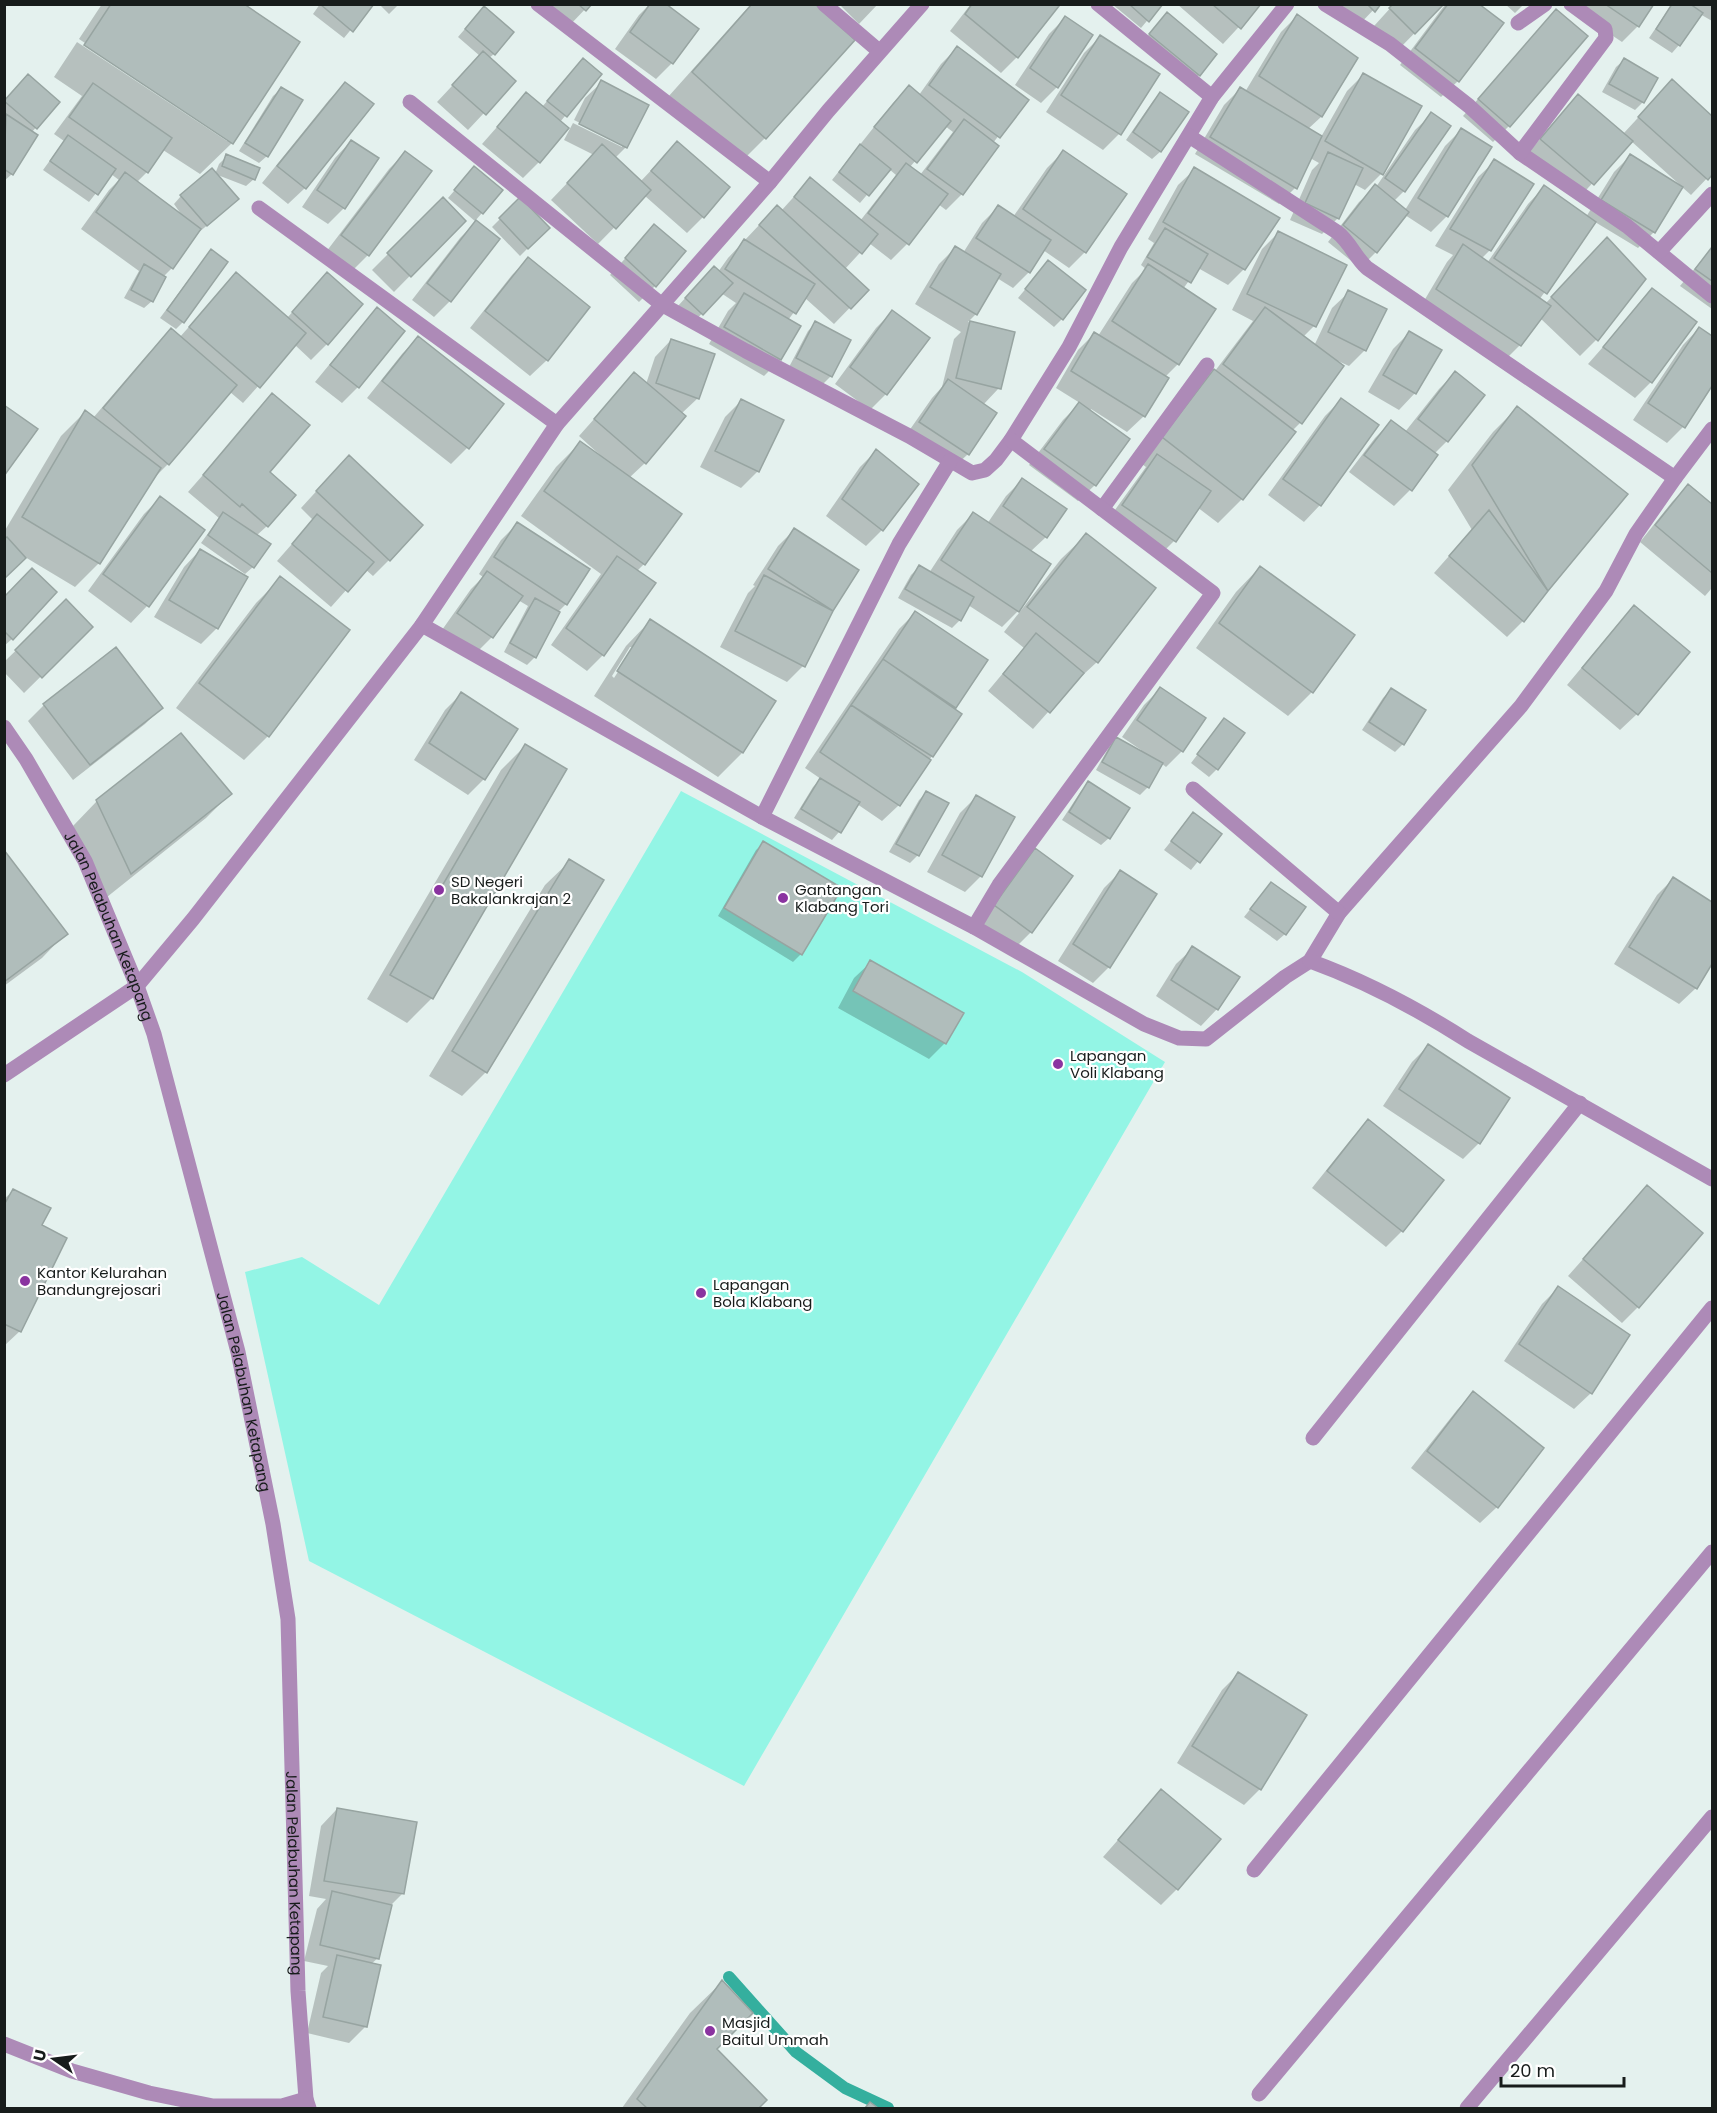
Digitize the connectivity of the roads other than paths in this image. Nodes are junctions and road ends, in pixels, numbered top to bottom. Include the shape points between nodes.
1 (538, 4) edge
2 (824, 4) edge
3 (922, 4) edge
4 (1098, 4) edge
5 (1287, 4) edge
6 (1325, 4) edge
7 (1545, 4) edge
8 (1571, 4) edge
9 (1518, 23) dead end
10 (879, 51) junction
11 (1212, 97) junction
12 (410, 102) dead end
13 (1189, 136) junction
14 (1520, 153) junction
15 (770, 182) junction
16 (1712, 196) edge
17 (259, 208) dead end
18 (1659, 252) junction
19 (1713, 296) edge
20 (661, 304) junction
21 (1207, 365) dead end
22 (557, 424) junction
23 (1713, 429) edge
24 (1011, 440) junction
25 (950, 461) junction
26 (1675, 478) junction
27 (1102, 509) junction
28 (422, 625) junction
29 (4, 727) edge
30 (1193, 789) dead end
31 (762, 817) junction
32 (1339, 913) junction
33 (974, 927) junction
34 (1310, 961) junction
35 (137, 986) junction
36 (4, 1075) edge
37 (1580, 1103) junction
38 (1713, 1179) edge
39 (1713, 1308) edge
40 (1313, 1438) dead end
41 (1713, 1552) edge
42 (1713, 1817) edge
43 (1254, 1870) dead end
44 (4, 2044) edge
45 (1259, 2094) dead end
46 (308, 2104) edge
47 (1467, 2109) edge

1 - 15 street
2 - 10 street
3 - 10 street
4 - 11 street
5 - 11 street
6 - 14 street via 1390,44 1469,106
7 - 9 street
8 - 14 street via 1605,29 1606,38
10 - 15 street
11 - 13 street
12 - 20 street
13 - 24 street via 1121,247 1069,347
13 - 26 street via 1337,232 1367,268
14 - 18 street
15 - 20 street
16 - 18 street
17 - 22 street
18 - 19 street
20 - 22 street
20 - 25 street
21 - 27 street
22 - 28 street
23 - 26 street
24 - 25 street via 985,470 972,473
24 - 27 street
25 - 31 street via 899,544
26 - 32 street via 1636,534 1606,591 1521,706
27 - 33 street via 1214,593 999,885
28 - 31 street
28 - 35 street via 194,919
29 - 35 street, Jalan Pelabuhan Ketapang via 85,861
30 - 32 street
31 - 33 street
32 - 34 street
33 - 34 street via 1144,1023 1179,1038 1206,1039
34 - 37 street via 1346,974 1437,1021
35 - 36 street
35 - 46 street, Jalan Pelabuhan Ketapang via 154,1034 238,1352 284,1590 298,1991
37 - 38 street
37 - 40 street
39 - 43 street
41 - 45 street
42 - 47 street
44 - 46 street, Jalan Pelabuhan Ketapang via 72,2070 213,2106

